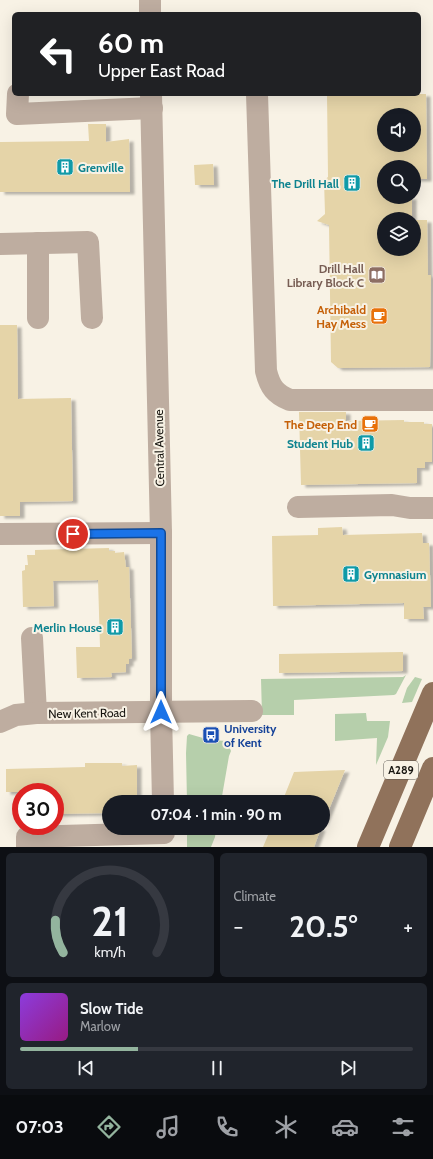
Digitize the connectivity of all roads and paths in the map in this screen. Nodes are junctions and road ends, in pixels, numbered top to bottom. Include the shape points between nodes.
1 (150, 0) edge
2 (150, 12) edge
3 (257, 96) edge
4 (152, 101) edge
5 (12, 108) edge
6 (38, 243) junction
7 (0, 244) edge
8 (38, 318) dead end
9 (92, 318) dead end
10 (433, 400) edge
11 (298, 507) dead end
12 (433, 508) edge
13 (161, 533) junction
14 (0, 534) edge
15 (32, 638) dead end
16 (433, 693) edge
17 (245, 711) dead end
18 (161, 712) junction
19 (36, 713) junction
20 (0, 721) edge
21 (433, 768) edge
22 (163, 795) edge
23 (164, 836) edge
24 (56, 842) edge
25 (27, 847) edge
26 (368, 847) edge
27 (400, 847) edge

1 - 2 street
3 - 10 street via 266,371 270,384 280,396 290,400
4 - 5 street
4 - 13 street, Central Avenue
6 - 7 street
6 - 8 street
6 - 9 street via 88,242
11 - 12 street via 392,505
13 - 14 street
13 - 18 street, Central Avenue
15 - 19 street, New Kent Road
16 - 26 main road, A289
17 - 18 street, New Kent Road
18 - 19 street, New Kent Road
18 - 22 street, Central Avenue
19 - 20 street, New Kent Road via 16,715
21 - 27 main road, A289
23 - 24 street
24 - 25 street via 27,837

